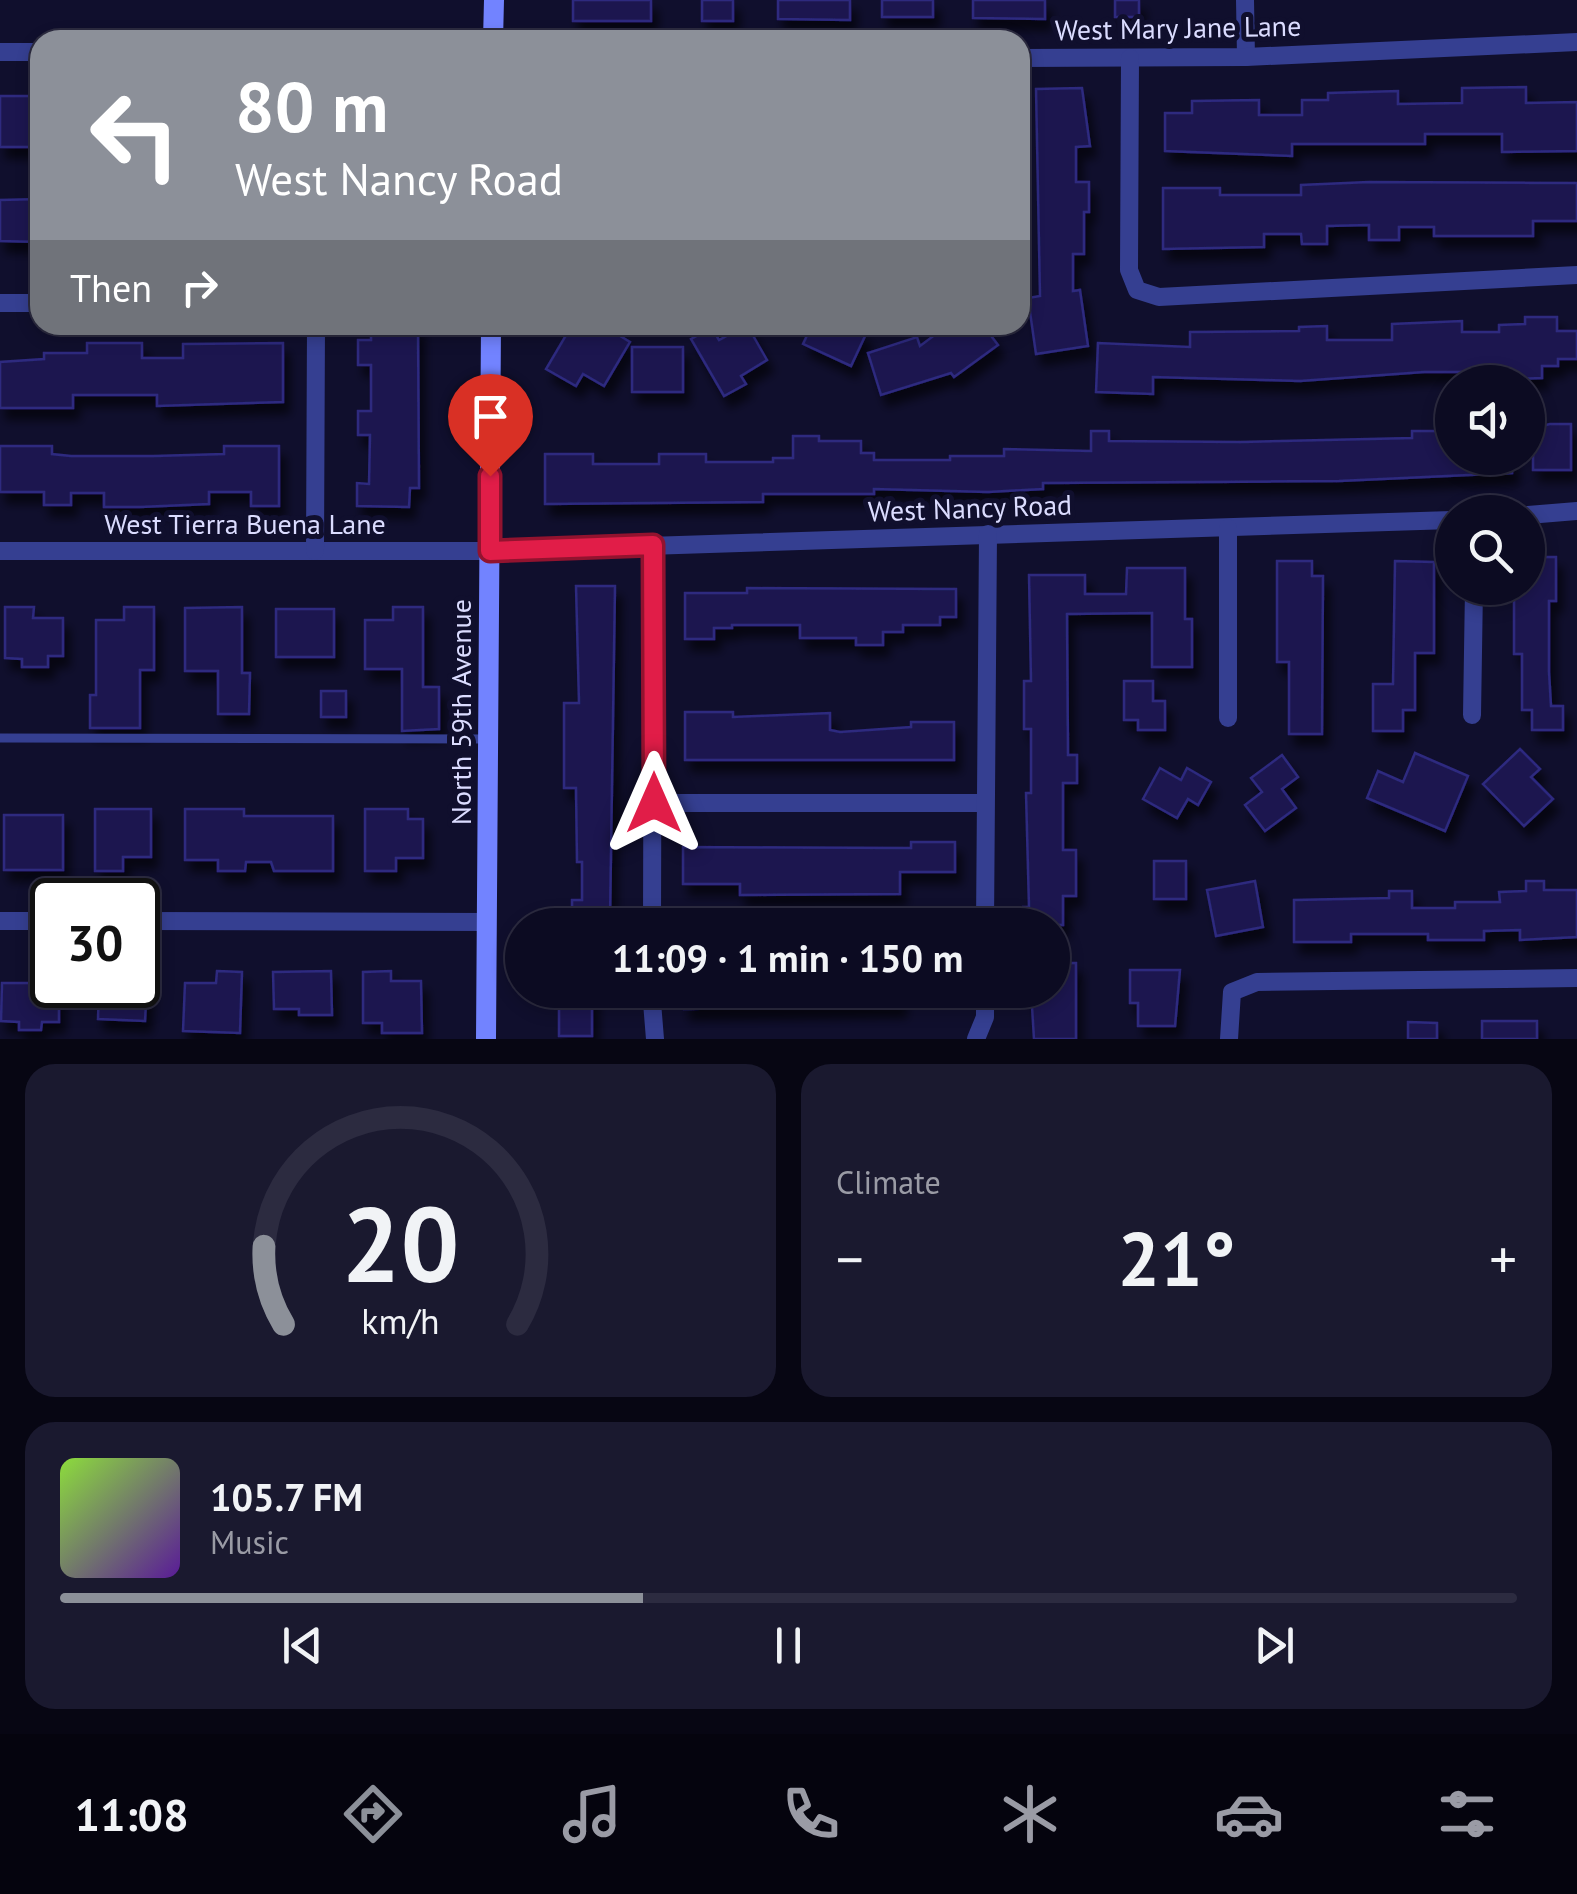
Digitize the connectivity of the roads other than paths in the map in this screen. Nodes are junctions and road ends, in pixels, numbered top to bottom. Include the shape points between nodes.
1 (494, 0) edge
2 (1245, 0) edge
3 (494, 30) edge
4 (1577, 42) edge
5 (0, 52) edge
6 (30, 52) edge
7 (1246, 57) junction
8 (1030, 58) edge
9 (1130, 58) junction
10 (1577, 275) edge
11 (1, 303) edge
12 (30, 303) edge
13 (316, 335) edge
14 (491, 335) edge
15 (1577, 511) edge
16 (1545, 514) edge
17 (1435, 521) edge
18 (1228, 528) junction
19 (988, 534) junction
20 (653, 545) junction
21 (0, 551) edge
22 (314, 551) junction
23 (490, 551) junction
24 (1474, 605) edge
25 (1472, 715) dead end
26 (1228, 718) dead end
27 (0, 738) edge
28 (488, 739) junction
29 (654, 803) junction
30 (985, 804) junction
31 (652, 908) edge
32 (985, 908) edge
33 (0, 921) edge
34 (30, 921) edge
35 (160, 921) edge
36 (487, 922) junction
37 (1577, 978) edge
38 (652, 1008) edge
39 (984, 1008) edge
40 (486, 1039) edge
41 (655, 1039) edge
42 (977, 1039) edge
43 (1229, 1039) edge

1 - 3 main road
2 - 7 street
4 - 7 street, West Mary Jane Lane
5 - 6 street
7 - 9 street, West Mary Jane Lane
8 - 9 street, West Mary Jane Lane
9 - 10 street via 1129,270 1137,290 1160,296
11 - 12 street
13 - 22 street
14 - 23 main road, North 59th Avenue
15 - 16 street
17 - 18 street, West Nancy Road
18 - 19 street, West Nancy Road
18 - 26 street
19 - 20 street, West Nancy Road
19 - 30 street
20 - 23 street, West Nancy Road
20 - 29 street
21 - 22 street, West Tierra Buena Lane
22 - 23 street, West Tierra Buena Lane
23 - 28 main road, North 59th Avenue
24 - 25 street
27 - 28 lane
28 - 36 main road, North 59th Avenue
29 - 30 street
29 - 31 street
30 - 32 street
33 - 34 street
35 - 36 street
36 - 40 main road, North 59th Avenue
37 - 43 street via 1257,982 1232,992
38 - 41 street
39 - 42 street

